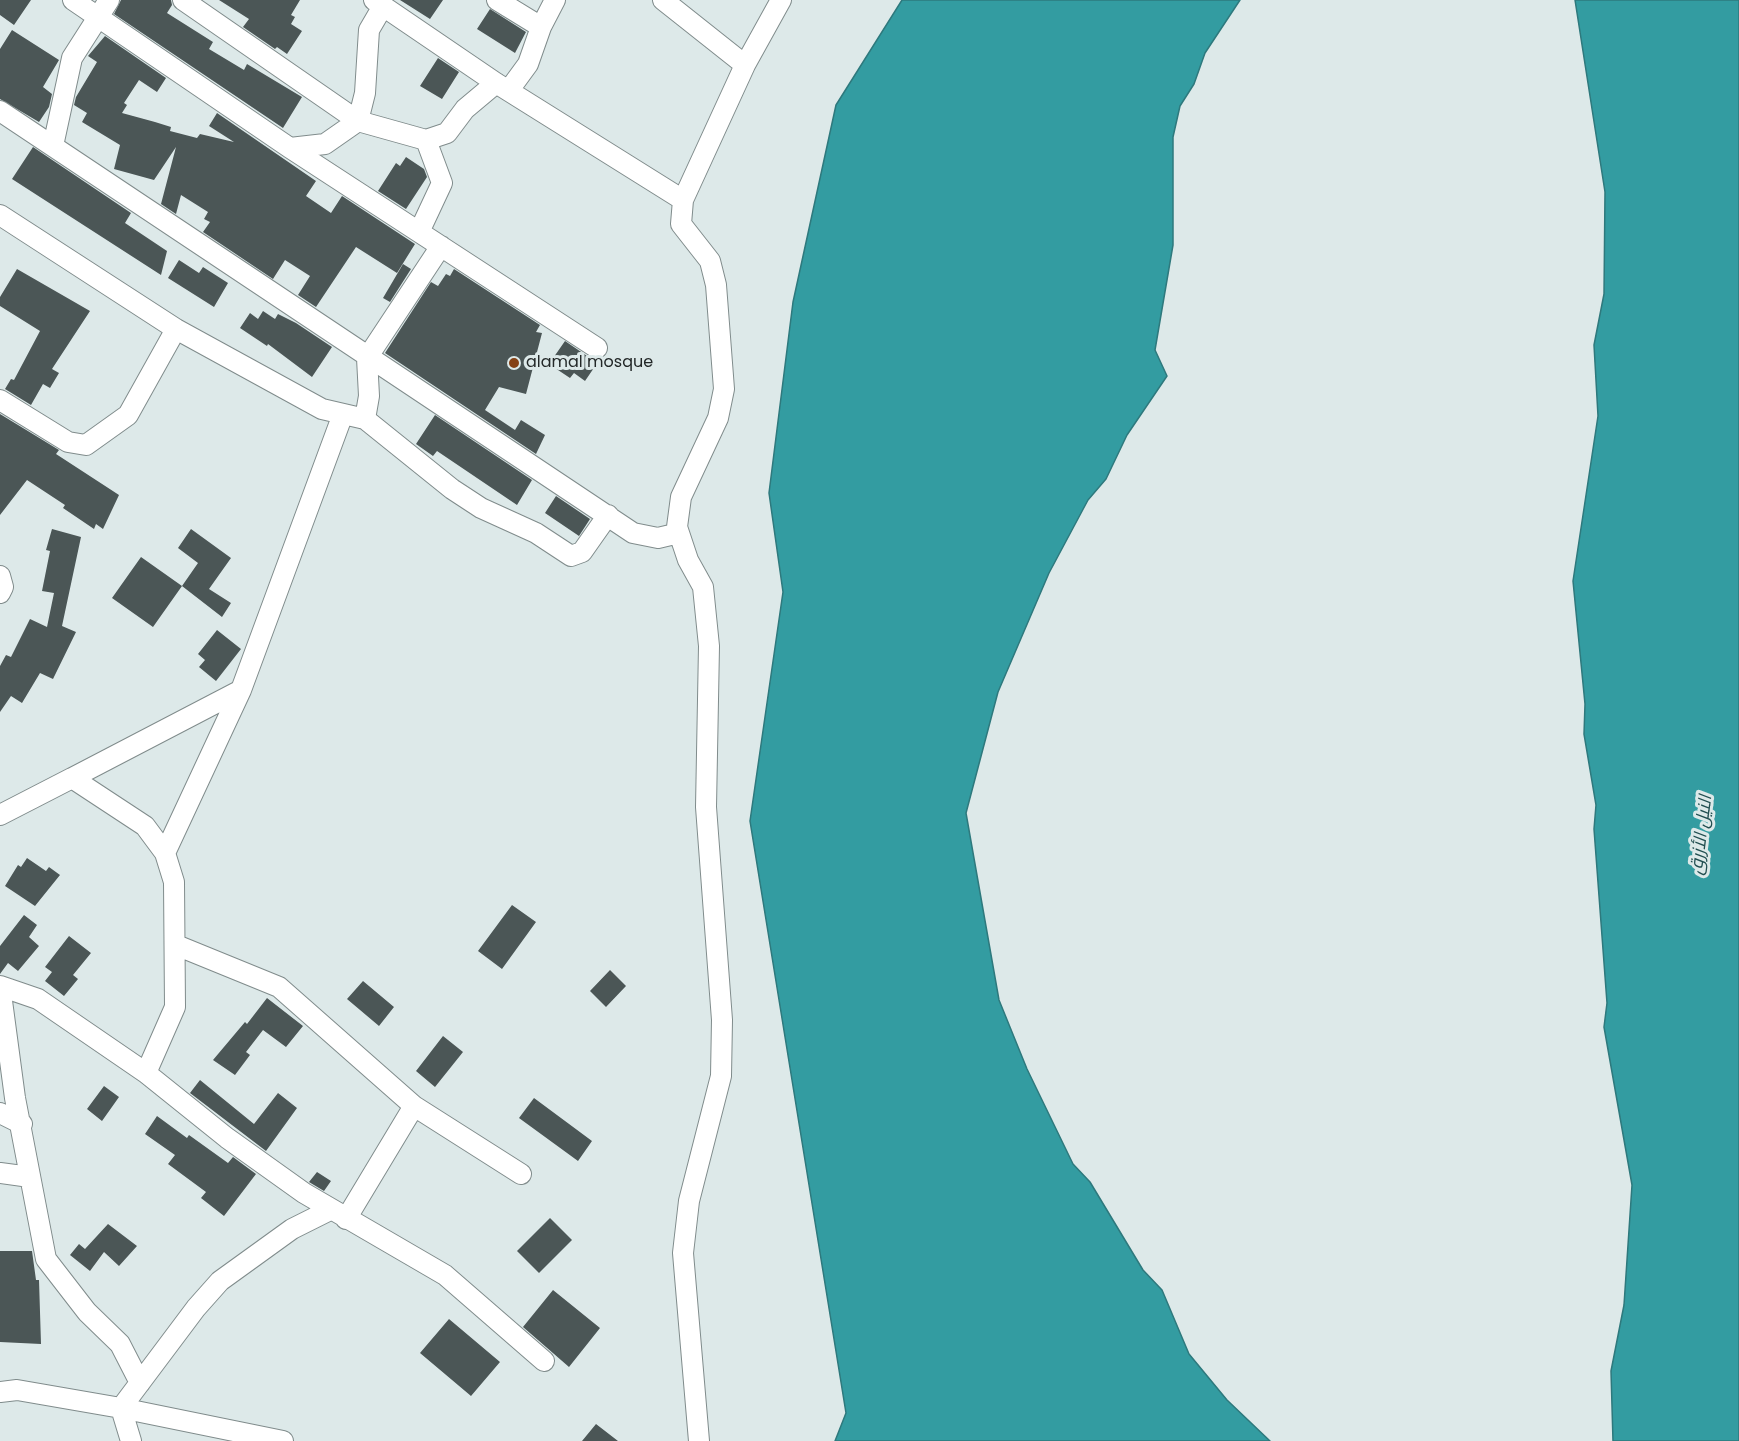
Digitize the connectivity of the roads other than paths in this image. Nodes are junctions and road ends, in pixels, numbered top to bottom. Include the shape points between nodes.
1 (73, 0) edge
2 (109, 0) edge
3 (183, 0) edge
4 (497, 0) edge
5 (555, 0) edge
6 (663, 0) edge
7 (781, 0) edge
8 (378, 3) edge
9 (97, 16) junction
10 (541, 27) junction
11 (745, 65) junction
12 (503, 86) junction
13 (0, 111) edge
14 (358, 121) junction
15 (426, 140) junction
16 (53, 146) junction
17 (290, 148) junction
18 (683, 200) junction
19 (0, 215) edge
20 (420, 230) junction
21 (441, 246) junction
22 (176, 329) junction
23 (597, 348) dead end
24 (367, 358) junction
25 (0, 400) edge
26 (343, 414) junction
27 (365, 419) junction
28 (608, 515) junction
29 (679, 533) junction
30 (0, 576) edge
31 (0, 593) edge
32 (241, 690) junction
33 (72, 778) junction
34 (0, 815) edge
35 (165, 853) junction
36 (176, 945) junction
37 (0, 986) edge
38 (146, 1073) junction
39 (414, 1106) junction
40 (0, 1113) edge
41 (22, 1124) junction
42 (0, 1173) edge
43 (521, 1174) dead end
44 (30, 1177) junction
45 (338, 1214) junction
46 (544, 1361) dead end
47 (140, 1383) junction
48 (0, 1392) edge
49 (121, 1408) junction
50 (131, 1441) edge
51 (283, 1441) edge
52 (699, 1441) edge

1 - 9 street
2 - 9 street
3 - 14 street
4 - 10 street
5 - 10 street
6 - 11 street
7 - 11 street
8 - 12 street
8 - 14 street via 369,30 365,93
9 - 16 street via 72,58
9 - 17 street
10 - 12 street via 528,64
11 - 18 street
12 - 15 street via 465,109 447,133
12 - 18 street
13 - 16 street
14 - 15 street
14 - 17 street via 325,144
15 - 20 street via 442,183
16 - 24 street
17 - 20 street
18 - 29 street via 681,224 710,261 716,285 724,388 718,418 681,497
19 - 22 street
20 - 21 street
21 - 23 street
21 - 24 street
22 - 25 street via 128,415 86,445 68,442
22 - 26 street via 322,409
24 - 27 street via 369,396
24 - 28 street
26 - 27 street
26 - 32 street
27 - 28 street via 452,489 571,556 582,552
28 - 29 street via 633,533 658,538
29 - 52 street via 703,587 709,646 706,807 722,1020 721,1076 689,1201 682,1253
30 - 31 street
32 - 33 street
32 - 35 street
33 - 34 street
33 - 35 street via 145,826
35 - 36 street via 174,882
36 - 38 street via 176,1007
36 - 39 street via 279,987
37 - 38 street via 38,999
37 - 41 street
38 - 45 street via 227,1138
39 - 43 street
39 - 45 street
40 - 41 street
41 - 44 street
42 - 44 street
44 - 47 street via 46,1259 87,1312 120,1344
45 - 46 street via 445,1275
45 - 47 street via 292,1229 220,1281
47 - 49 street
48 - 49 street via 17,1390
49 - 50 street
49 - 51 street

